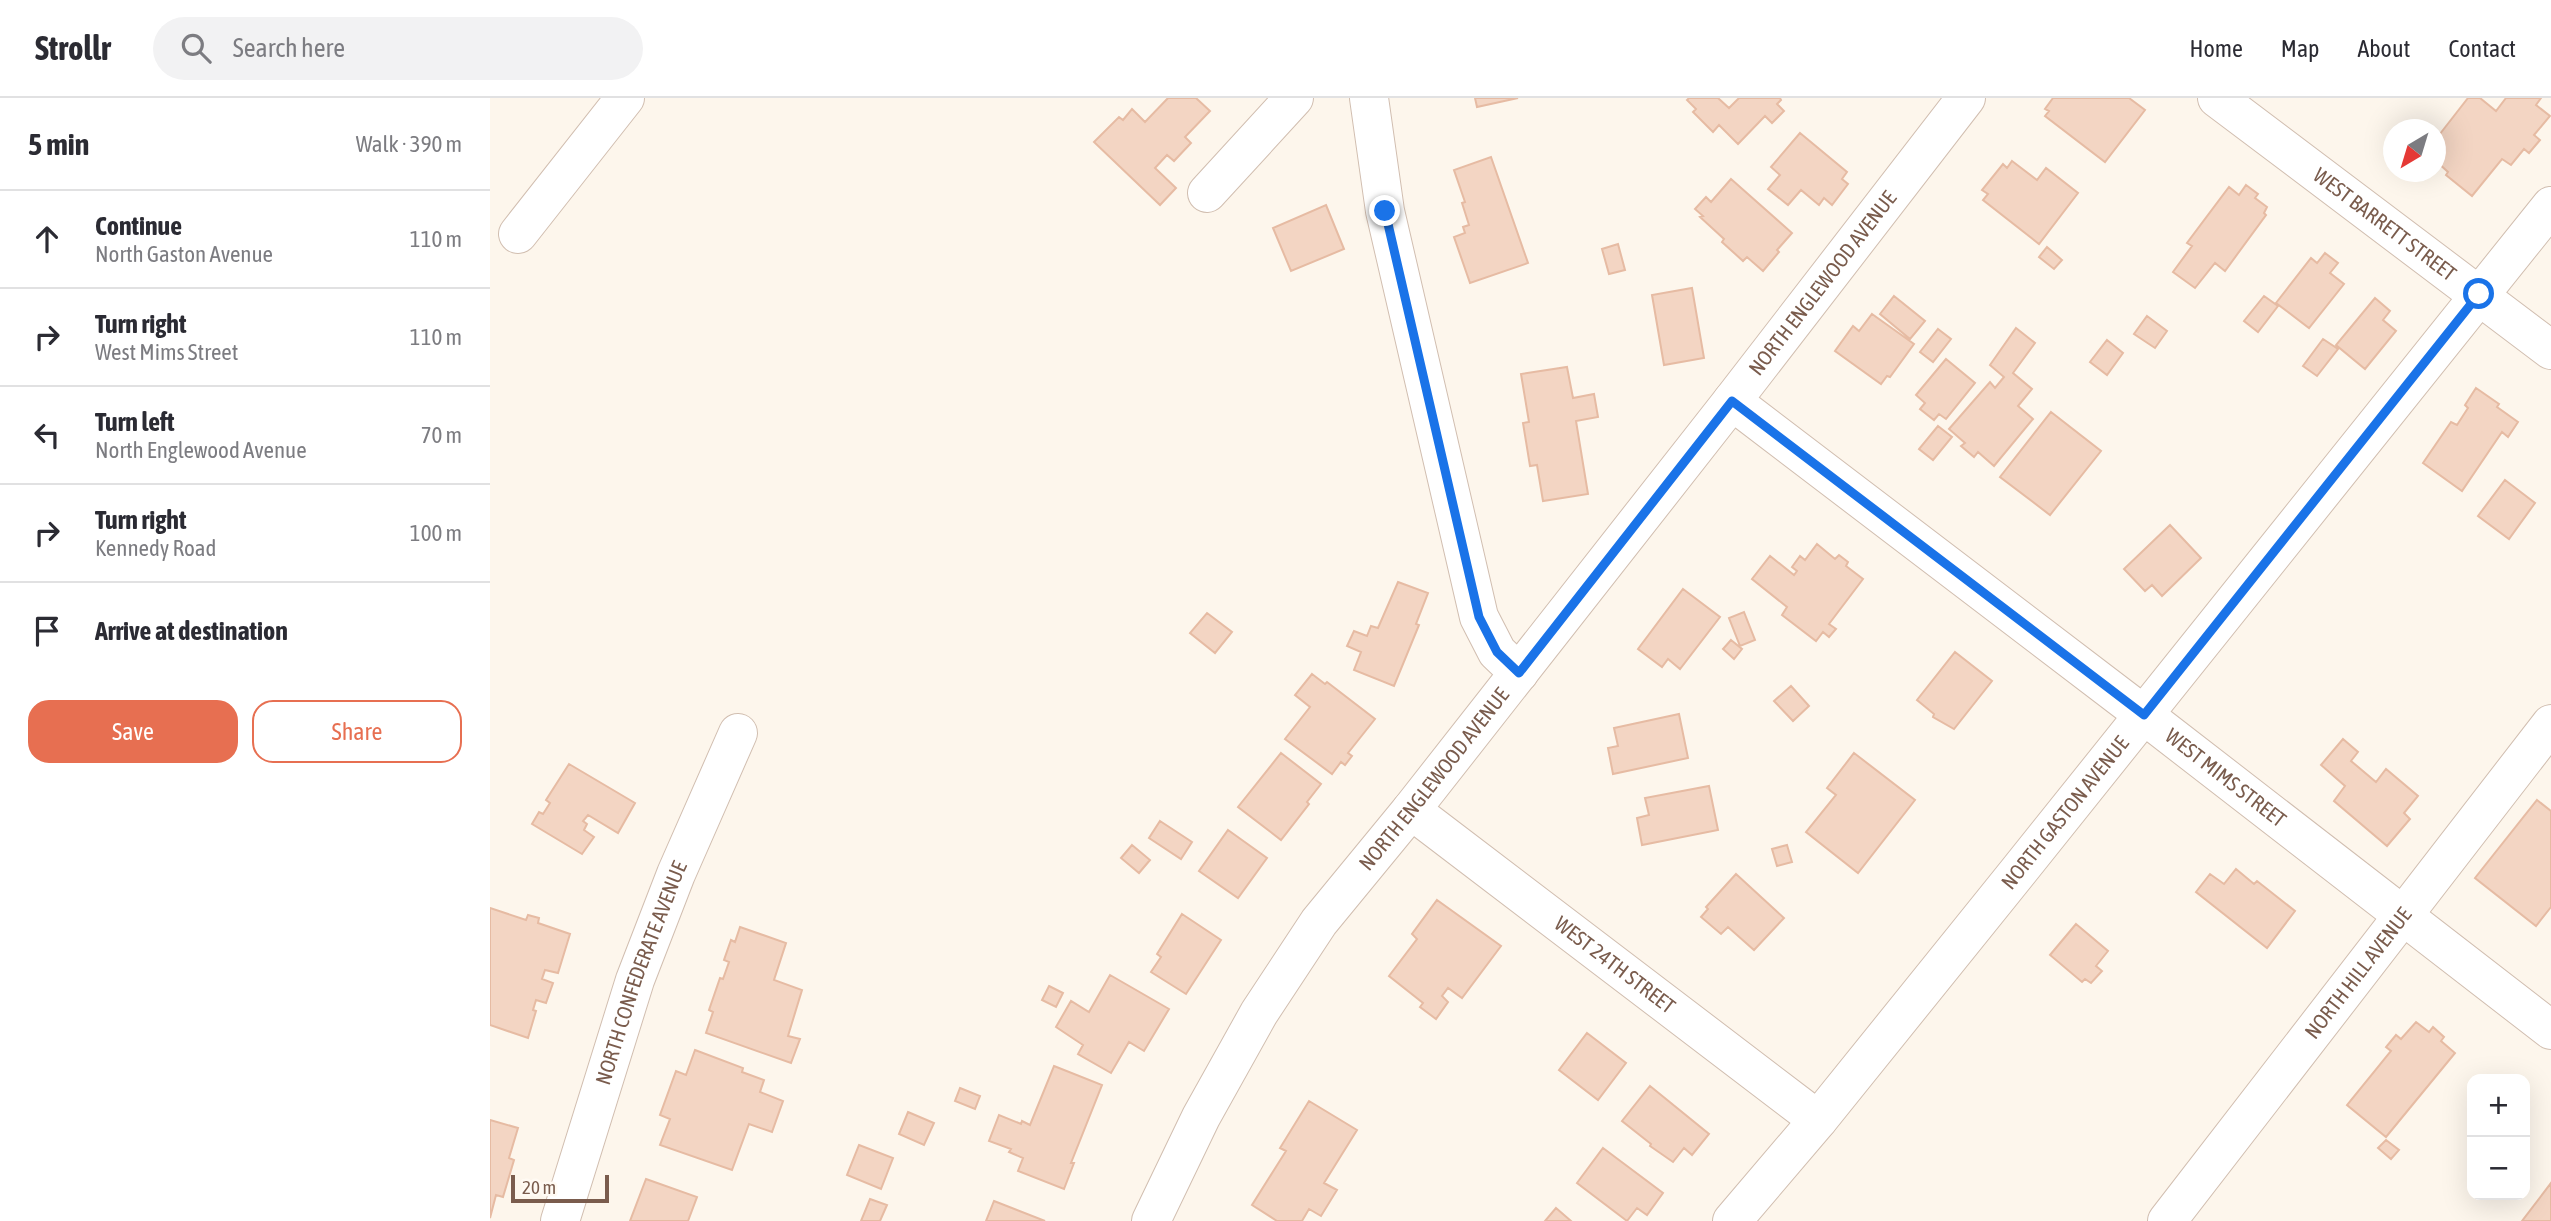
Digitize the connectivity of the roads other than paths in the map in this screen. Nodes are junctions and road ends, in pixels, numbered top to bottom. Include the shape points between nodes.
1 (625, 98) edge
2 (1294, 98) edge
3 (1369, 98) edge
4 (1966, 98) edge
5 (2217, 98) edge
6 (1207, 193) dead end
7 (2551, 206) edge
8 (518, 234) dead end
9 (2479, 294) junction
10 (2551, 350) edge
11 (1732, 401) junction
12 (1519, 673) junction
13 (2144, 715) junction
14 (2551, 724) edge
15 (738, 733) dead end
16 (1411, 810) junction
17 (2402, 916) junction
18 (2551, 1030) edge
19 (1818, 1120) junction
20 (560, 1221) edge
21 (1151, 1221) edge
22 (1732, 1221) edge
23 (2167, 1221) edge

1 - 8 street
2 - 6 street
3 - 12 street via 1385,211 1479,617 1497,652
4 - 11 street, NORTH ENGLEWOOD AVENUE
5 - 9 street, WEST BARRETT STREET
7 - 9 street, NORTH GASTON AVENUE
9 - 10 street, WEST BARRETT STREET
9 - 13 street, NORTH GASTON AVENUE
11 - 12 street, NORTH ENGLEWOOD AVENUE
11 - 13 street, WEST MIMS STREET
12 - 16 street, NORTH ENGLEWOOD AVENUE
13 - 17 street, WEST MIMS STREET
13 - 19 street, NORTH GASTON AVENUE
14 - 17 street, NORTH HILL AVENUE
15 - 20 street, NORTH CONFEDERATE AVENUE via 635,980
16 - 19 street, WEST 24TH STREET
16 - 21 street, NORTH ENGLEWOOD AVENUE via 1319,922 1259,1013
17 - 18 street, WEST MIMS STREET
17 - 23 street, NORTH HILL AVENUE
19 - 22 street, NORTH GASTON AVENUE

